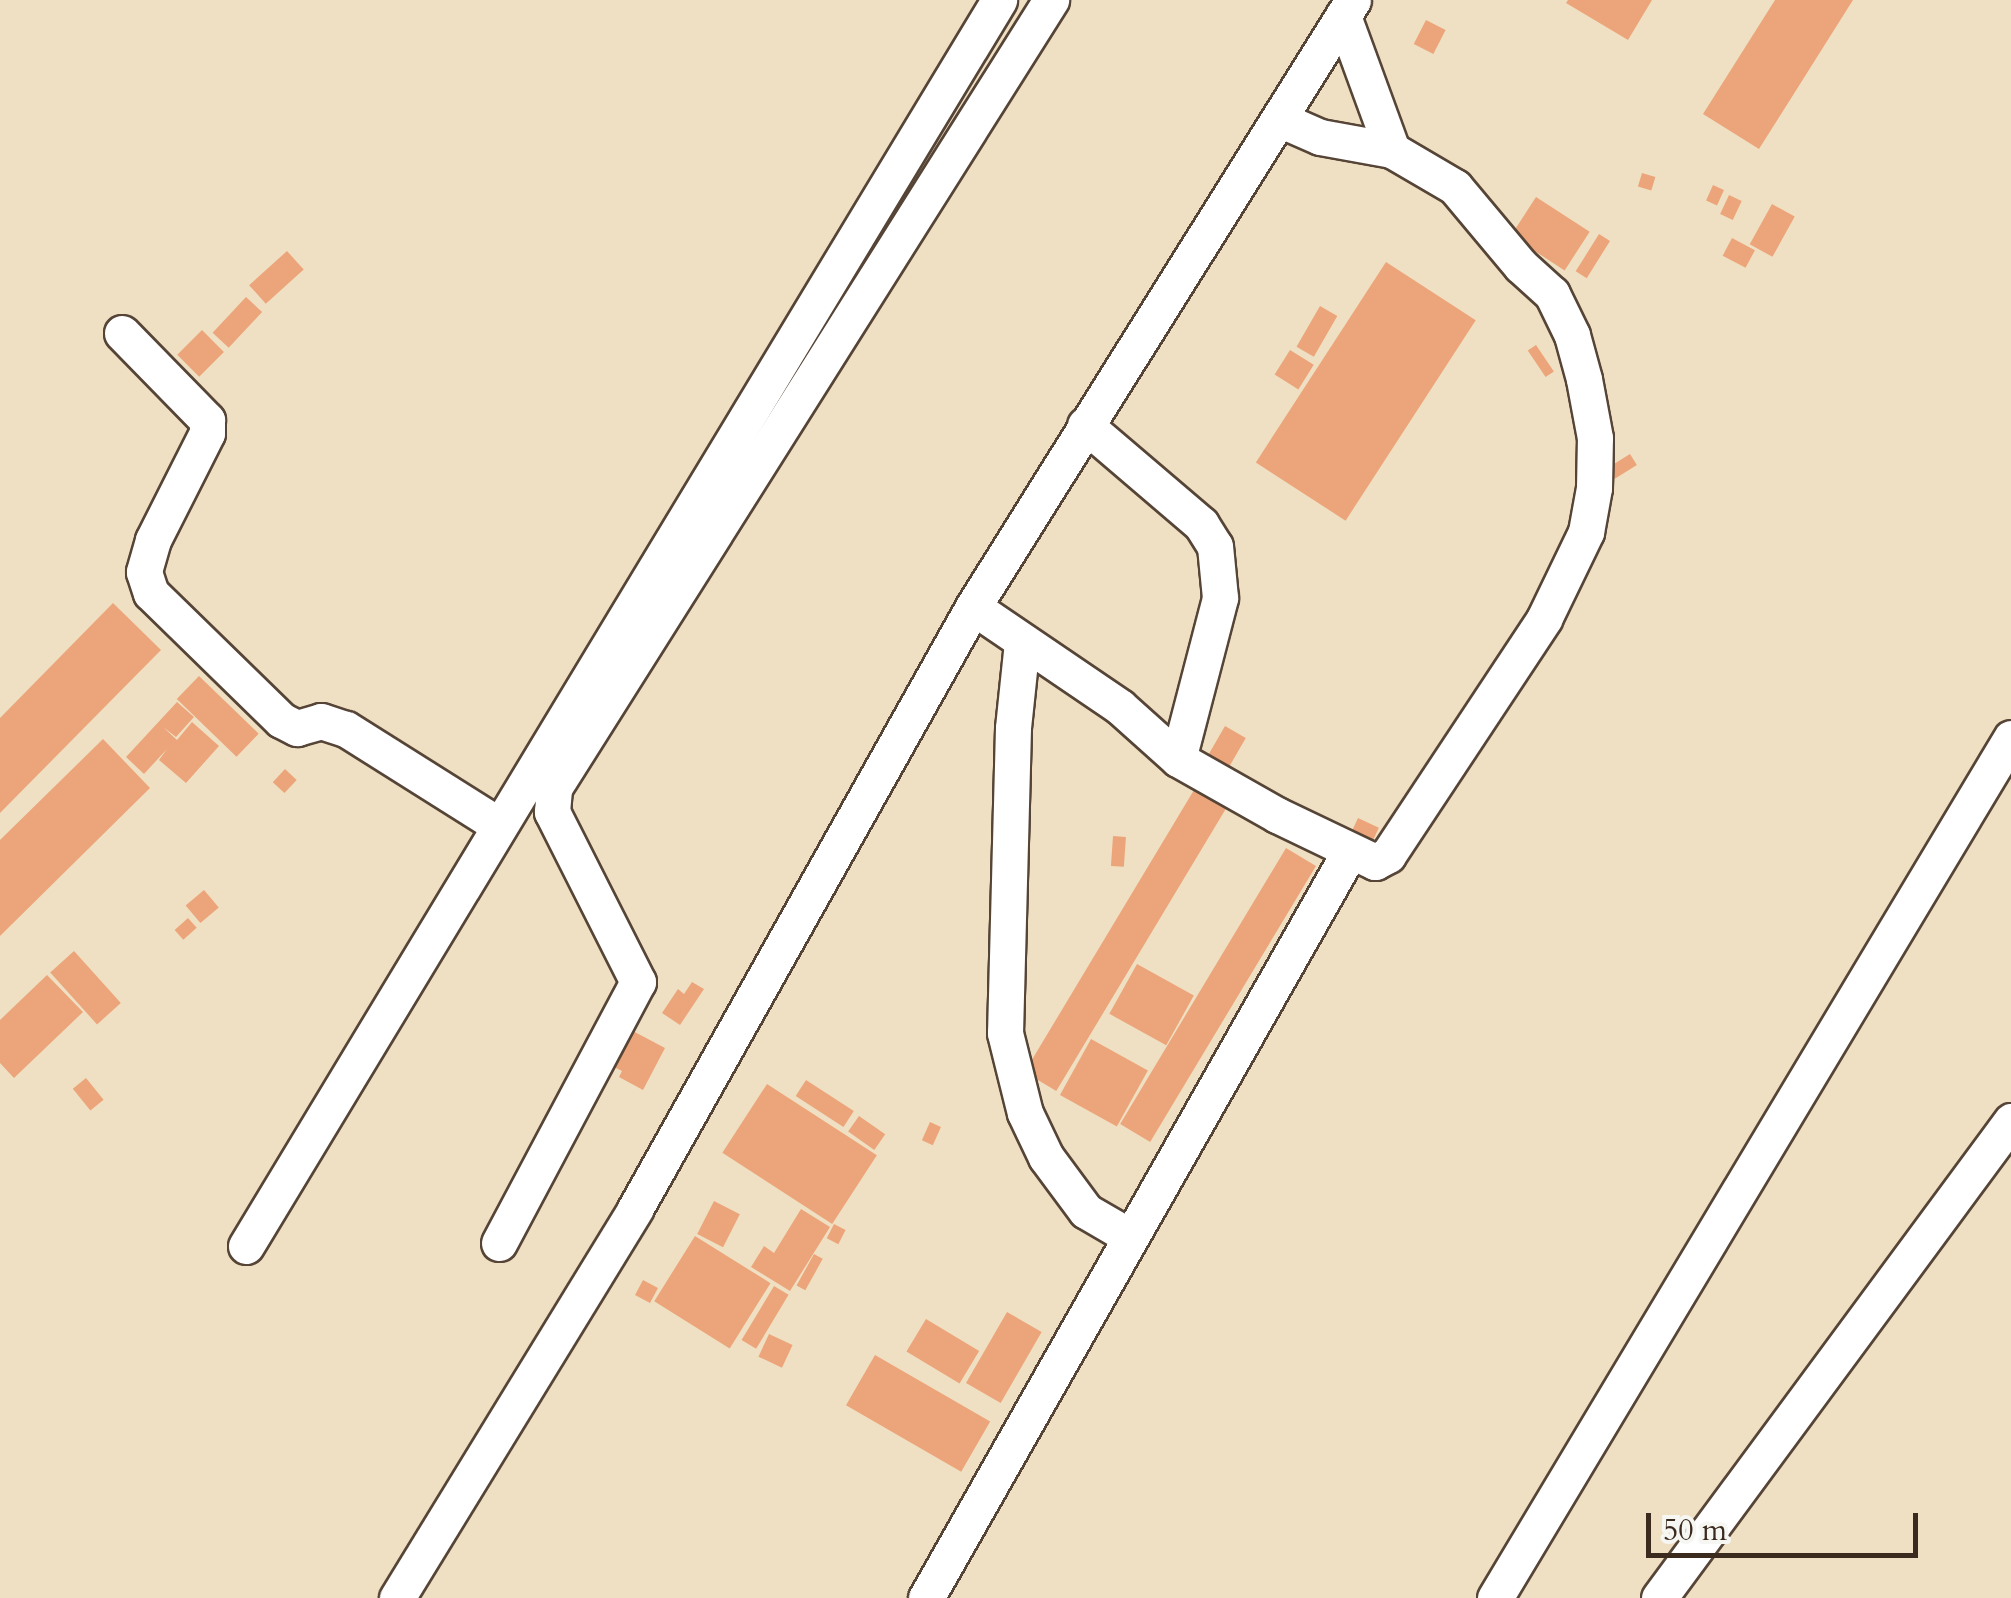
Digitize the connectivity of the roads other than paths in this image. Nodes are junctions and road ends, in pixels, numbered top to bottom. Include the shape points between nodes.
1 (999, 0) edge
2 (1051, 0) edge
3 (1348, 8) edge
4 (1280, 120) junction
5 (1392, 150) junction
6 (122, 334) dead end
7 (1086, 425) junction
8 (973, 607) junction
9 (1022, 642) junction
10 (2011, 738) edge
11 (1178, 759) junction
12 (497, 824) junction
13 (1350, 852) junction
14 (2011, 1122) edge
15 (1128, 1236) junction
16 (499, 1243) dead end
17 (246, 1246) dead end
18 (396, 1598) edge
19 (926, 1598) edge
20 (1495, 1598) edge
21 (1660, 1598) edge

1 - 12 street
2 - 16 street via 554,788 552,812 638,982
3 - 4 street
3 - 5 street
4 - 5 street via 1320,138
4 - 7 street
5 - 13 street via 1455,187 1552,294 1584,379 1594,488 1586,532 1544,619 1388,855 1375,862
6 - 12 street via 207,420 207,434 152,540 144,572 151,593 281,720 297,728 321,721 346,729
7 - 8 street
7 - 11 street via 1201,524 1215,546 1220,598
8 - 9 street
8 - 18 street via 635,1209
9 - 11 street via 1120,707
9 - 15 street via 1013,728 1005,1033 1025,1114 1046,1157 1086,1211
10 - 20 street
11 - 13 street
12 - 17 street
13 - 15 street
14 - 21 street
15 - 19 street

